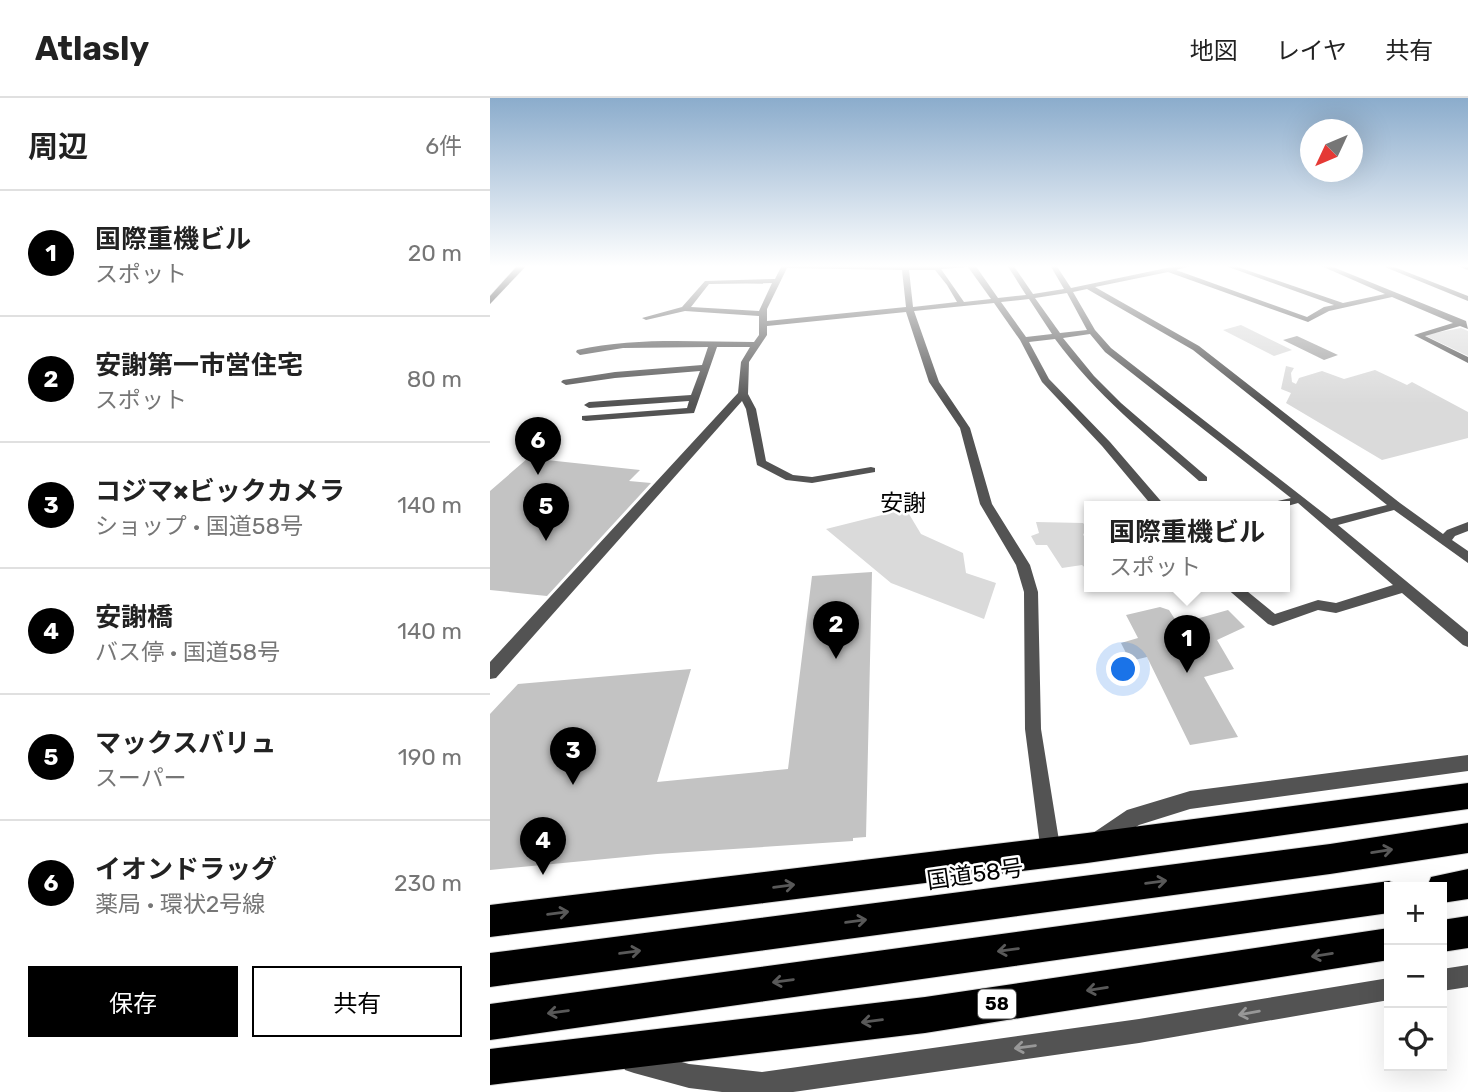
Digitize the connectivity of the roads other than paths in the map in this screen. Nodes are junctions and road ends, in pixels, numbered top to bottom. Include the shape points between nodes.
1 (675, 311) edge
2 (704, 311) edge
3 (763, 311) edge
4 (904, 311) edge
5 (910, 311) edge
6 (1004, 311) edge
7 (1042, 311) edge
8 (1081, 311) edge
9 (1133, 311) edge
10 (1284, 311) edge
11 (1323, 311) edge
12 (1433, 311) edge
13 (646, 318) dead end
14 (764, 319) junction
15 (1465, 324) edge
16 (1090, 332) junction
17 (1057, 336) junction
18 (1024, 340) junction
19 (713, 345) junction
20 (756, 345) junction
21 (580, 352) dead end
22 (1468, 360) edge
23 (704, 368) junction
24 (565, 382) dead end
25 (743, 394) junction
26 (696, 398) junction
27 (589, 405) dead end
28 (586, 418) dead end
29 (871, 470) dead end
30 (1203, 479) dead end
31 (1300, 499) junction
32 (1155, 501) edge
33 (1290, 502) edge
34 (1396, 506) junction
35 (1329, 523) junction
36 (1468, 527) edge
37 (1445, 540) junction
38 (1468, 558) edge
39 (1404, 587) junction
40 (1238, 592) edge
41 (1468, 641) edge
42 (490, 673) edge
43 (1468, 763) edge
44 (1468, 796) edge
45 (1468, 838) edge
46 (1087, 848) junction
47 (1051, 853) junction
48 (1468, 884) edge
49 (1447, 887) edge
50 (1384, 898) edge
51 (490, 921) edge
52 (1468, 932) edge
53 (1447, 935) edge
54 (1384, 945) edge
55 (490, 970) edge
56 (1468, 976) edge
57 (1447, 979) edge
58 (1384, 990) edge
59 (490, 1022) edge
60 (603, 1052) junction
61 (490, 1067) edge
62 (761, 1088) edge

1 - 13 street
2 - 14 street
3 - 14 street
4 - 14 street
5 - 47 street via 934,382 965,428 986,504 1023,565 1031,592 1033,729
6 - 18 street
7 - 17 street
8 - 16 street
9 - 34 street via 1196,348
10 - 11 street via 1308,320
12 - 15 street
14 - 20 street via 763,335
15 - 22 street via 1418,335
16 - 17 street
16 - 31 street
17 - 18 street
17 - 30 street via 1092,380
18 - 32 street via 1045,380
19 - 20 street
19 - 21 street via 637,344
19 - 23 street
20 - 25 street via 745,362
23 - 24 street
23 - 26 street
25 - 29 street via 751,409 761,463 790,478 812,480
25 - 42 street
26 - 27 street
26 - 28 street via 691,411
31 - 33 street
31 - 35 street
34 - 35 street
34 - 37 street
35 - 39 street
36 - 37 street
37 - 38 street
39 - 40 street via 1336,608 1318,605 1273,620
39 - 41 street
43 - 46 street via 1190,800 1134,817
44 - 46 highway
55 -> 45 highway, 国道58号
46 - 47 highway
51 -> 47 highway
48 - 49 highway
50 -> 59 highway
52 - 53 highway
54 -> 60 highway, 58 via 925,1015
56 - 57 street
58 -> 62 street
60 - 61 highway, 58
60 - 62 street via 689,1076

